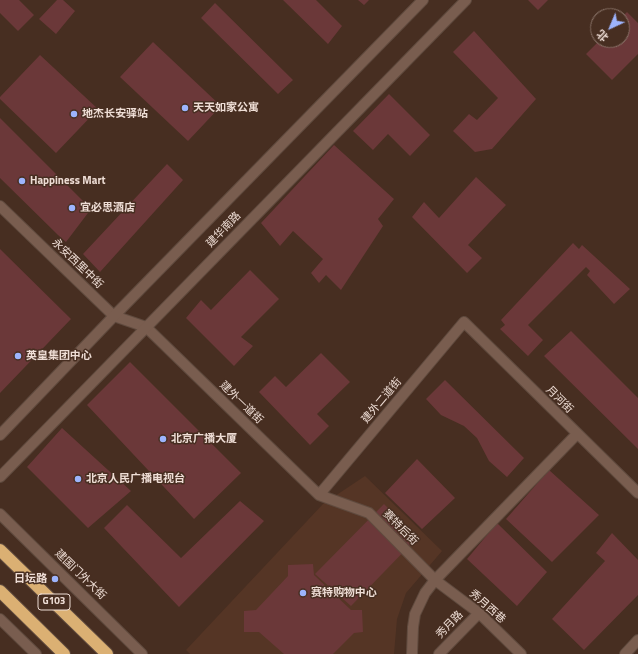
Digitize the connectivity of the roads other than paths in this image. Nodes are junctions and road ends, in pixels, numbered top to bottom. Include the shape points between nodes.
1 (423, 0) edge
2 (466, 0) edge
3 (0, 206) edge
4 (114, 316) junction
5 (464, 322) joint
6 (146, 327) junction
7 (577, 434) junction
8 (0, 435) edge
9 (0, 477) edge
10 (638, 494) edge
11 (319, 496) junction
12 (0, 514) edge
13 (0, 550) edge
14 (435, 580) junction
15 (0, 591) edge
16 (479, 613) junction
17 (0, 619) edge
18 (638, 640) edge
19 (36, 654) edge
20 (64, 654) edge
21 (107, 654) edge
22 (142, 654) edge
23 (412, 654) edge
24 (439, 654) edge
25 (521, 654) edge
26 (625, 654) edge

1 - 4 street, 建华南路
2 - 6 street, 建华南路
3 - 4 street, 永安西里中街
4 - 6 street, 永安西里中街
4 - 8 street, 建华南路
5 - 7 street, 月河街
5 - 11 street, 建外二道街
6 - 9 street, 建华南路
6 - 11 street, 建外一道街
7 - 10 street, 月河街
7 - 14 street
11 - 14 street, 赛特后街 via 369,513
12 - 22 street, 建国门外大街
13 - 21 highway, G103
14 - 16 street, 秀月西巷
14 - 23 street via 425,593 415,614
15 - 20 highway, G103
16 - 24 street, 秀月路
16 - 25 street, 秀月西巷
17 - 19 street
18 - 26 street

